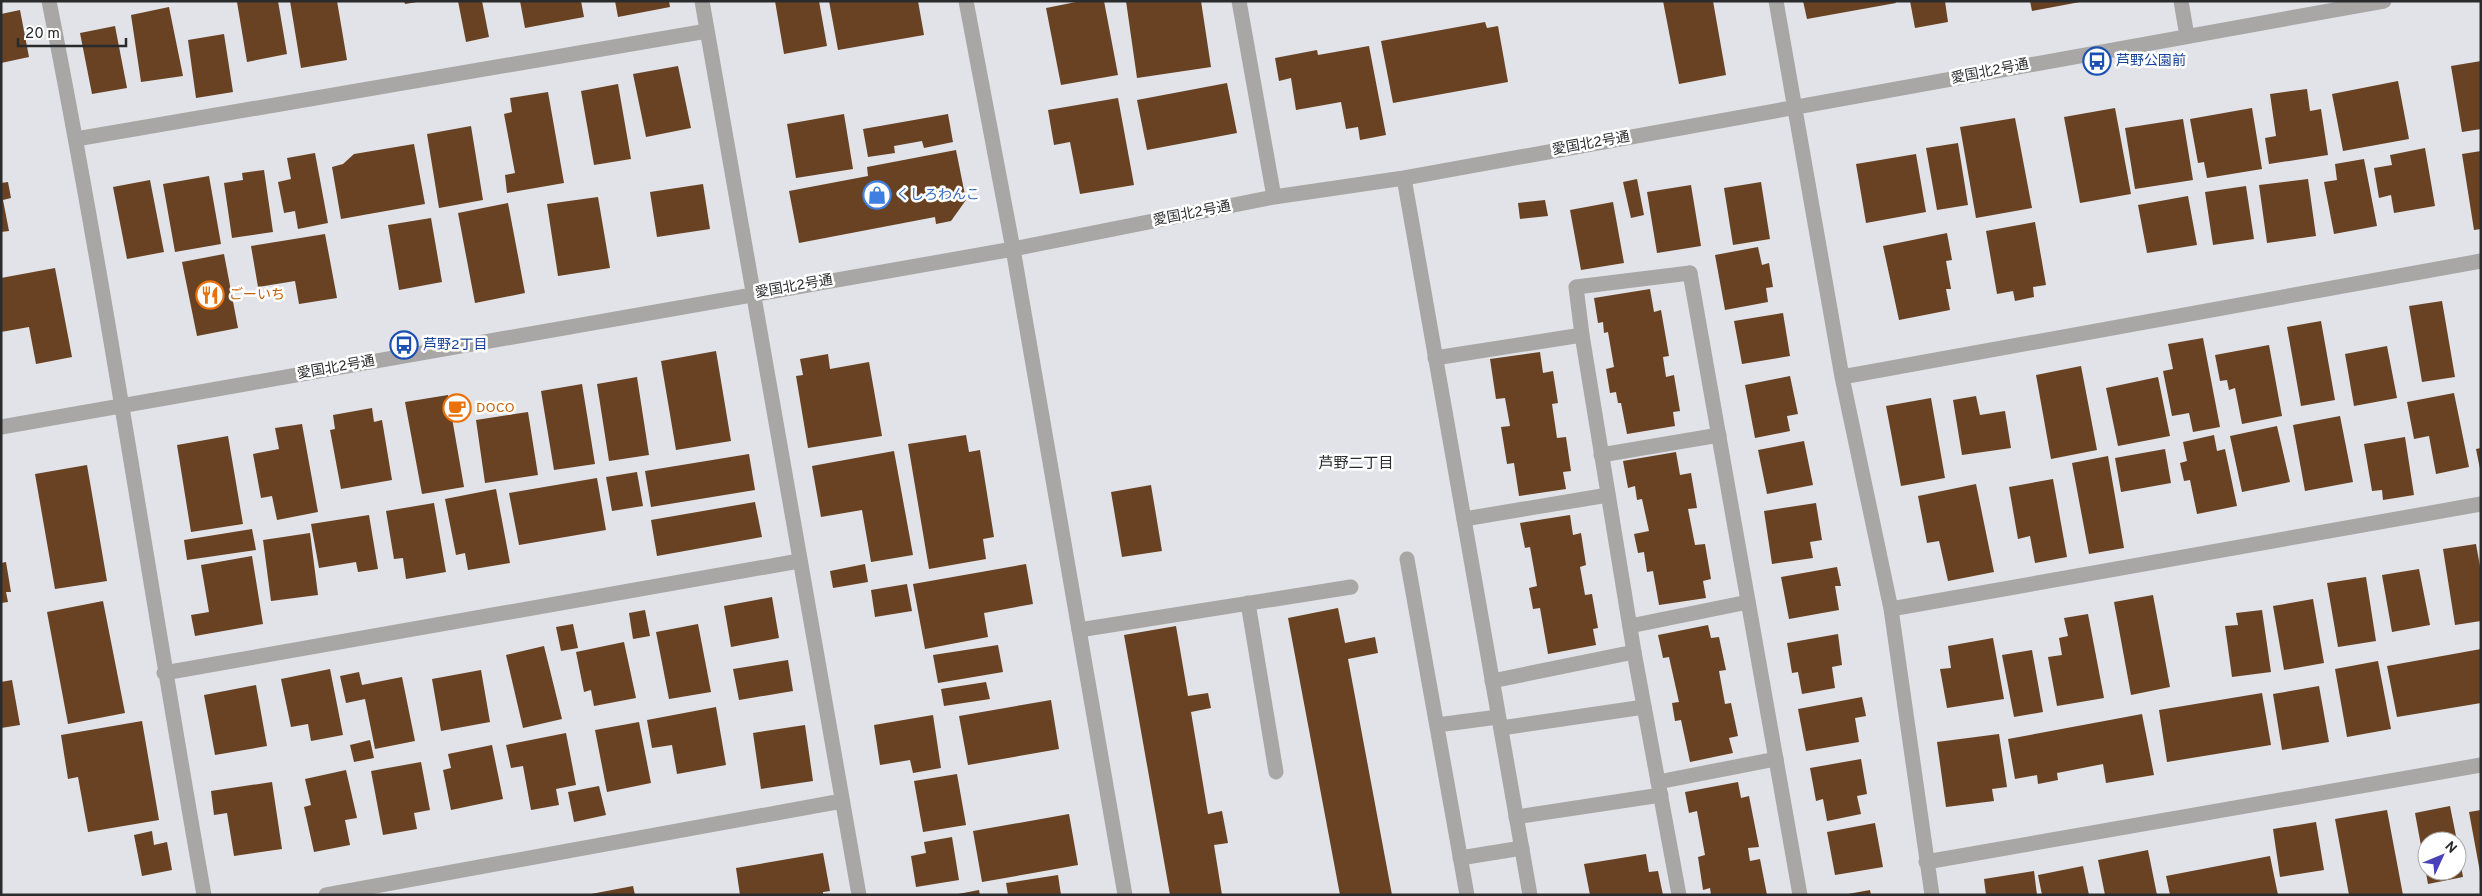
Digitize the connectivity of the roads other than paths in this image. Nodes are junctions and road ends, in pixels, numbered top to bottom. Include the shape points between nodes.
1 (50, 1) edge
2 (702, 1) edge
3 (966, 1) edge
4 (1239, 1) edge
5 (1776, 1) edge
6 (2181, 1) edge
7 (2384, 1) edge
8 (707, 32) junction
9 (2187, 36) junction
10 (1795, 108) junction
11 (76, 138) junction
12 (1404, 178) junction
13 (1274, 198) junction
14 (1013, 249) junction
15 (2481, 261) edge
16 (752, 295) junction
17 (1582, 335) junction
18 (1435, 358) junction
19 (1842, 377) junction
20 (120, 405) junction
21 (1, 427) edge
22 (1719, 434) junction
23 (1601, 456) junction
24 (1608, 495) junction
25 (2481, 504) edge
26 (1464, 519) junction
27 (1408, 559) dead end
28 (799, 561) junction
29 (1351, 587) dead end
30 (1748, 602) junction
31 (1248, 603) junction
32 (1891, 609) junction
33 (1630, 626) junction
34 (1079, 630) junction
35 (1634, 652) junction
36 (164, 673) junction
37 (1492, 681) junction
38 (1644, 707) junction
39 (1499, 722) junction
40 (1437, 725) junction
41 (1776, 759) junction
42 (2481, 765) edge
43 (1276, 772) dead end
44 (1660, 789) junction
45 (842, 801) junction
46 (1516, 817) junction
47 (1522, 848) junction
48 (1460, 858) junction
49 (1926, 862) junction
50 (204, 895) edge
51 (326, 895) edge
52 (859, 895) edge
53 (1125, 895) edge
54 (1467, 895) edge
55 (1530, 895) edge
56 (1679, 895) edge
57 (1800, 895) edge
58 (1932, 895) edge

1 - 11 street
2 - 8 street
3 - 14 street
4 - 13 street
5 - 10 street
6 - 9 street
7 - 9 street, 愛国北2号通
8 - 11 street
8 - 16 street
9 - 10 street, 愛国北2号通
10 - 12 street, 愛国北2号通
10 - 19 street
11 - 20 street
12 - 13 street, 愛国北2号通
12 - 18 street
13 - 14 street, 愛国北2号通
14 - 16 street, 愛国北2号通
14 - 34 street
15 - 19 street
16 - 20 street, 愛国北2号通
16 - 28 street
17 - 18 street
17 - 22 street via 1576,287 1690,273
17 - 23 street
18 - 26 street
19 - 32 street
20 - 21 street, 愛国北2号通
20 - 36 street
22 - 23 street
22 - 30 street
23 - 24 street
24 - 26 street
24 - 33 street
25 - 32 street
26 - 37 street
27 - 40 street
28 - 36 street
28 - 45 street
29 - 31 street
30 - 33 street
30 - 41 street
31 - 34 street
31 - 43 street
32 - 49 street
33 - 35 street
34 - 53 street
35 - 37 street
35 - 38 street
36 - 50 street
37 - 39 street
38 - 39 street
38 - 44 street
39 - 40 street
39 - 46 street
40 - 48 street
41 - 44 street
41 - 57 street
42 - 49 street
44 - 46 street
44 - 56 street
45 - 51 street
45 - 52 street
46 - 47 street
47 - 48 street
47 - 55 street
48 - 54 street
49 - 58 street

